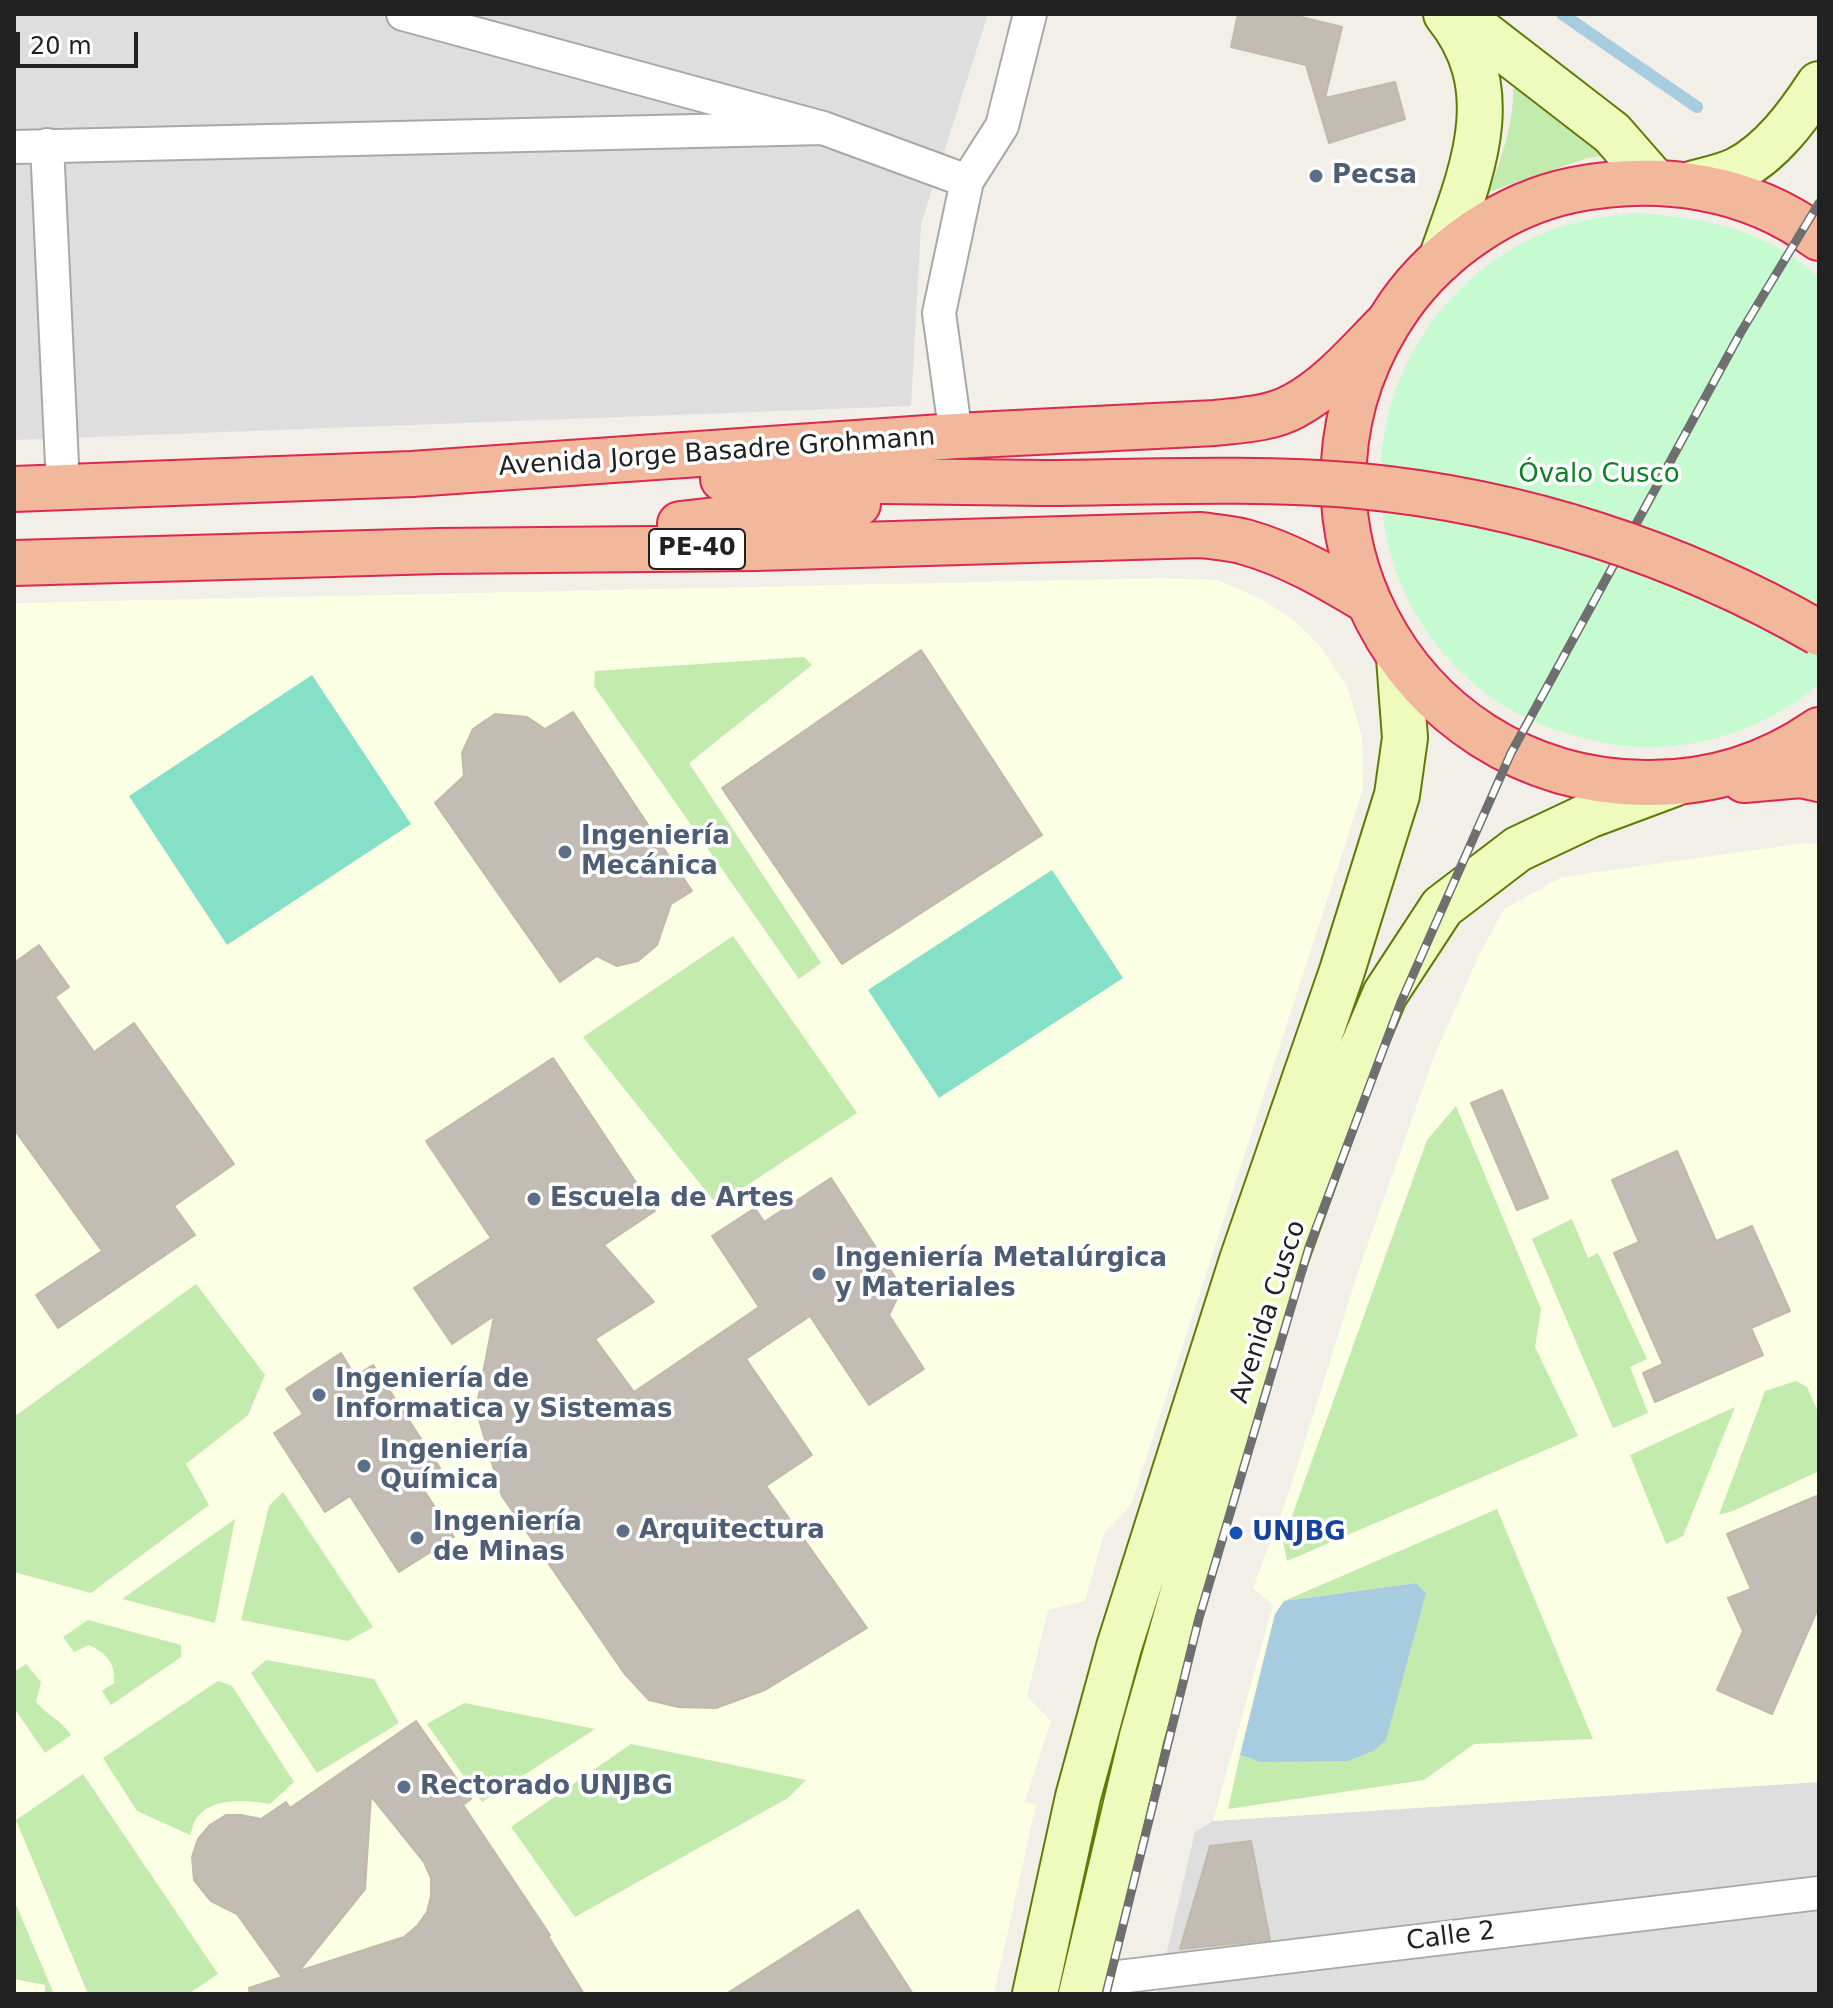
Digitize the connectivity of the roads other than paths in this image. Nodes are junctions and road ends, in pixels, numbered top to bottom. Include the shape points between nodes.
1 (403, 14) edge
2 (1030, 14) edge
3 (1446, 14) edge
4 (1458, 14) edge
5 (1819, 84) edge
6 (823, 128) junction
7 (47, 145) junction
8 (14, 147) edge
9 (967, 181) junction
10 (1671, 183) junction
11 (1819, 238) edge
12 (1441, 259) junction
13 (1387, 324) junction
14 (956, 436) junction
15 (412, 474) junction
16 (1045, 483) junction
17 (63, 486) junction
18 (14, 489) edge
19 (439, 551) junction
20 (14, 563) edge
21 (1366, 600) junction
22 (1819, 633) edge
23 (1399, 658) junction
24 (1819, 730) edge
25 (1819, 779) edge
26 (1686, 782) junction
27 (1819, 1893) edge
28 (1082, 1990) edge
29 (1035, 1994) edge

1 - 6 street
2 - 9 street via 1002,126
3 - 12 main road via 1475,65 1481,99 1469,177
4 - 10 main road
5 - 10 main road via 1772,145 1736,170
6 - 7 street
6 - 9 street
7 - 8 street
7 - 17 street
9 - 14 street via 939,313
10 - 11 highway via 1756,203
10 - 12 highway via 1608,183 1561,192 1491,223
12 - 13 highway
13 - 14 highway, Avenida Jorge Basadre Grohmann via 1321,388 1293,407 1255,419
13 - 21 highway via 1361,375 1347,431 1343,488 1349,545
14 - 15 highway, Avenida Jorge Basadre Grohmann
15 - 16 highway
15 - 17 highway, Avenida Jorge Basadre Grohmann
16 - 19 highway
16 - 22 highway, bridge via 1285,482 1436,496 1583,531 1654,555
17 - 18 highway, Avenida Jorge Basadre Grohmann
19 - 20 highway, PE-40
19 - 21 highway, PE-40 via 1201,535 1278,554
21 - 23 highway
23 - 26 highway via 1431,696 1469,728 1511,753 1559,772 1610,783
23 - 29 main road, Avenida Cusco via 1405,738 1397,795 1119,1647 1078,1797
24 - 26 highway via 1748,768
25 - 26 highway via 1801,775
26 - 28 main road, Avenida Cusco via 1588,816 1518,849 1442,907 1385,994 1282,1267 1220,1461 1142,1736
27 - 28 street, Calle 2 via 1110,1978

